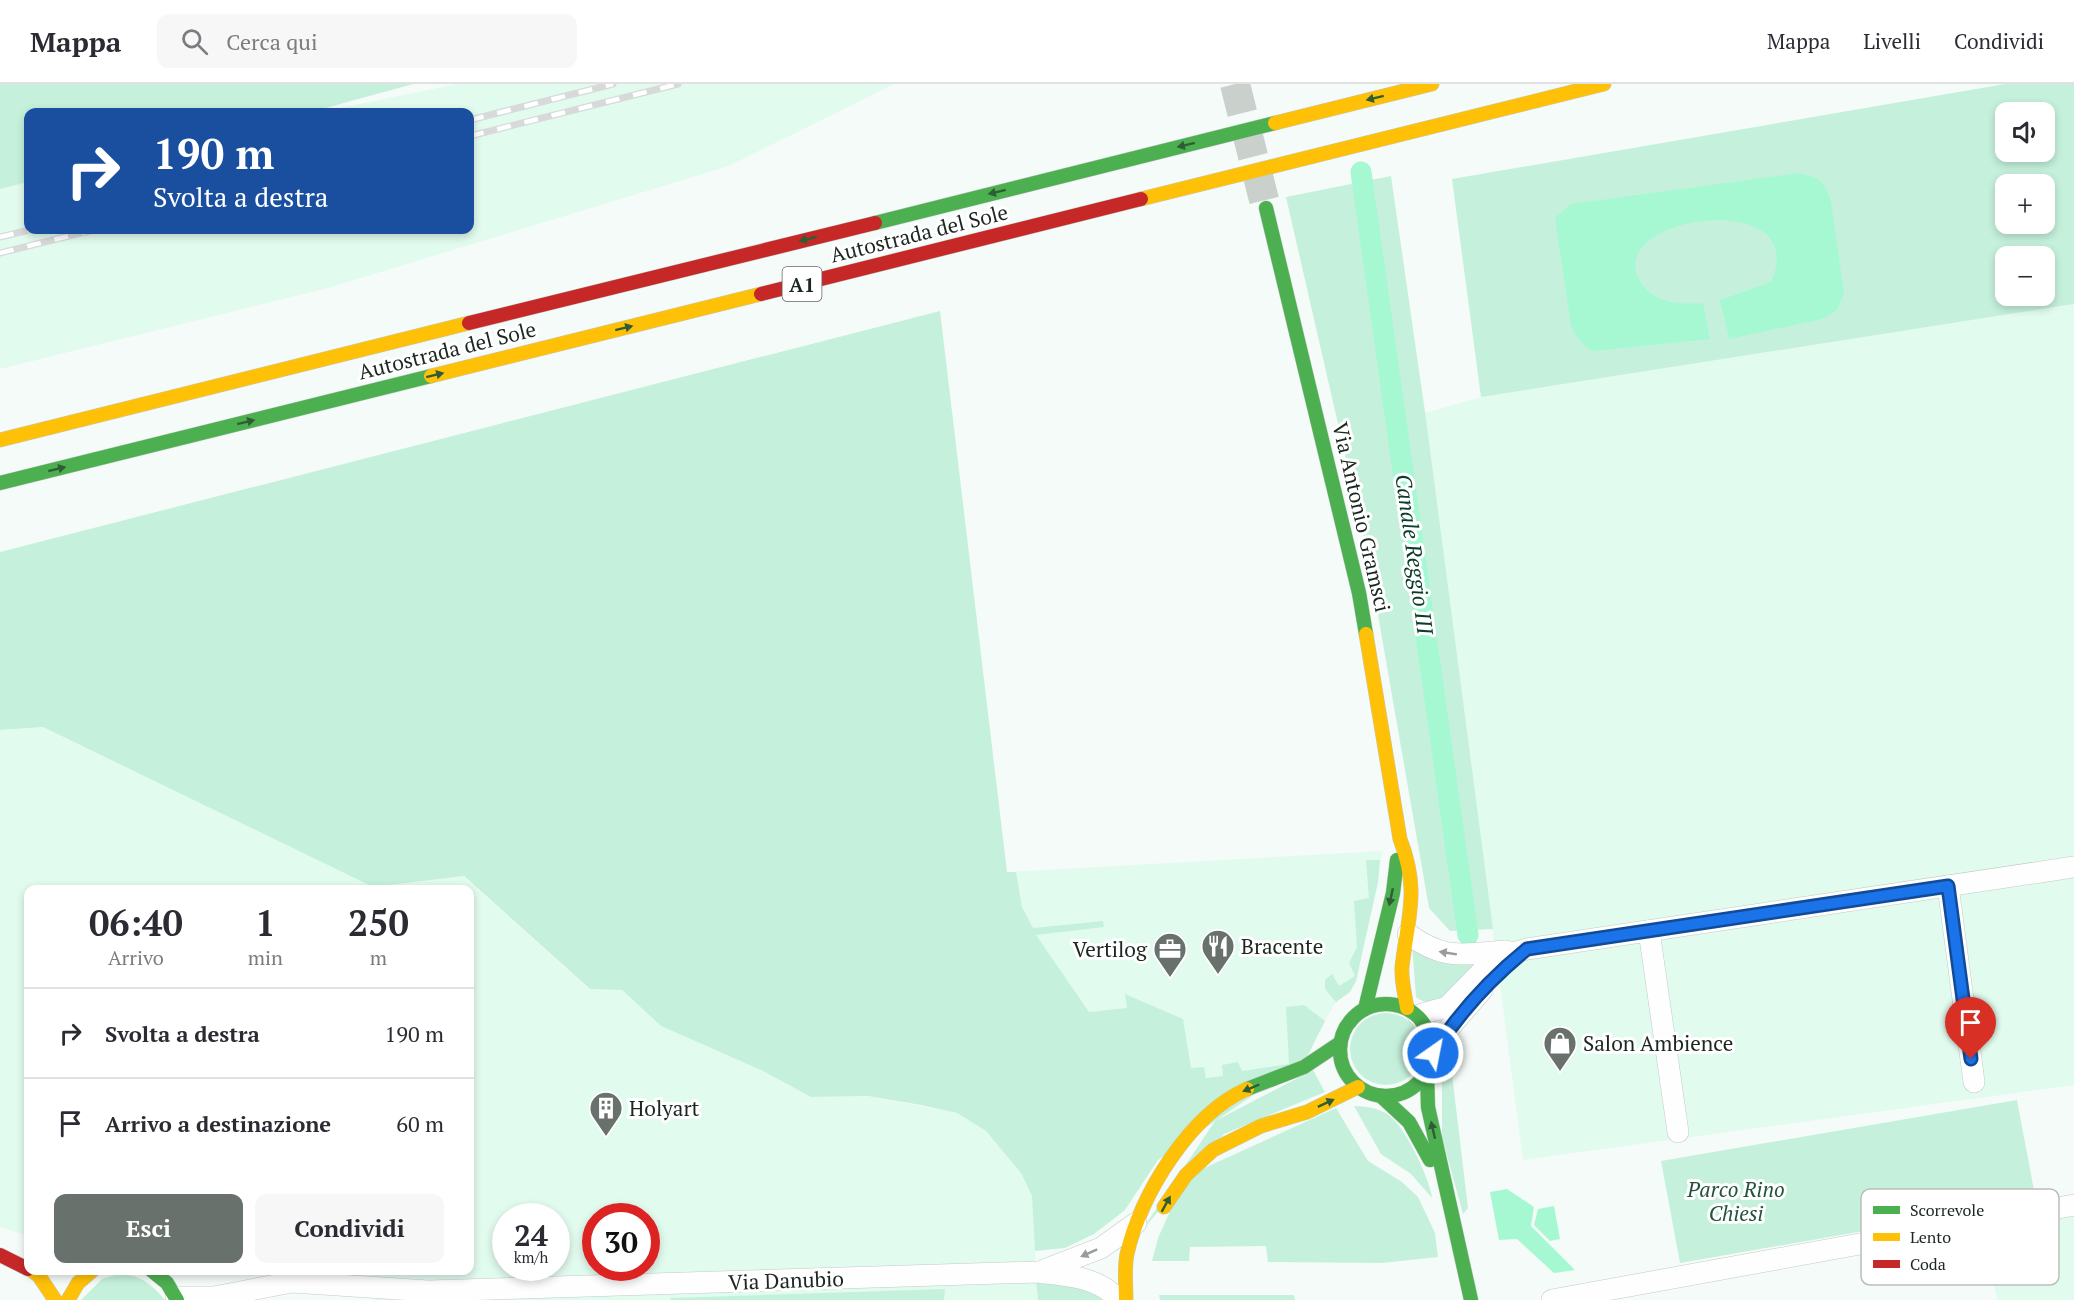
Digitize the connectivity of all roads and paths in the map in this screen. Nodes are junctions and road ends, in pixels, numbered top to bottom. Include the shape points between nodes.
1 (1432, 84) edge
2 (1604, 84) edge
3 (1266, 208) tunnel mouth
4 (0, 440) edge
5 (0, 483) edge
6 (1400, 839) junction
7 (2074, 867) edge
8 (1948, 886) junction
9 (1649, 931) junction
10 (1408, 934) junction
11 (1527, 949) junction
12 (1365, 1008) junction
13 (1412, 1011) junction
14 (1340, 1043) junction
15 (1430, 1063) junction
16 (1974, 1082) dead end
17 (1358, 1087) junction
18 (1381, 1096) junction
19 (1678, 1132) dead end
20 (2074, 1205) edge
21 (2059, 1208) edge
22 (1158, 1220) dead end
23 (1136, 1223) junction
24 (1456, 1228) junction
25 (1861, 1244) edge
26 (0, 1255) edge
27 (24, 1267) edge
28 (1037, 1272) junction
29 (38, 1275) edge
30 (87, 1275) edge
31 (319, 1283) junction
32 (167, 1284) edge
33 (55, 1300) edge
34 (68, 1300) edge
35 (266, 1300) edge
36 (1119, 1300) edge
37 (1126, 1300) edge
38 (1471, 1300) edge
39 (1552, 1300) edge

1 -> 4 main road, Autostrada del Sole / A1
5 -> 2 main road, Autostrada del Sole / A1
3 - 6 main road, Via Antonio Gramsci via 1359,593
6 - 10 main road, Via Antonio Gramsci via 1412,886
6 -> 12 main road, Via Antonio Gramsci via 1393,893
7 - 8 street
8 - 9 street
8 - 16 street
9 - 11 street
9 - 19 street
11 -> 10 street via 1455,955 1429,949
10 - 13 main road, Via Antonio Gramsci via 1402,969
11 - 13 street via 1495,958 1447,1007
11 - 15 street via 1472,1001
12 - 13 main road via 1386,1003
12 - 14 main road via 1349,1022
13 - 15 main road via 1432,1039
14 - 17 main road via 1343,1068
14 -> 23 main road via 1316,1062 1241,1092 1218,1107 1160,1176
15 - 18 main road via 1407,1091
24 -> 15 main road via 1428,1107
17 - 18 main road
22 -> 17 main road via 1186,1175 1213,1150
18 - 24 main road via 1409,1122 1428,1153
20 - 21 street
23 -> 28 street, Via Danubio via 1101,1248
23 - 37 main road via 1126,1256
24 - 38 main road
25 - 39 street
26 - 27 main road
28 - 31 street, Via Danubio via 428,1291
28 - 36 street, Via Danubio via 1092,1280 1108,1288
29 - 33 main road
30 - 34 main road
31 - 32 street, Via Danubio via 292,1282 214,1298
31 - 35 street, Via Danubio

